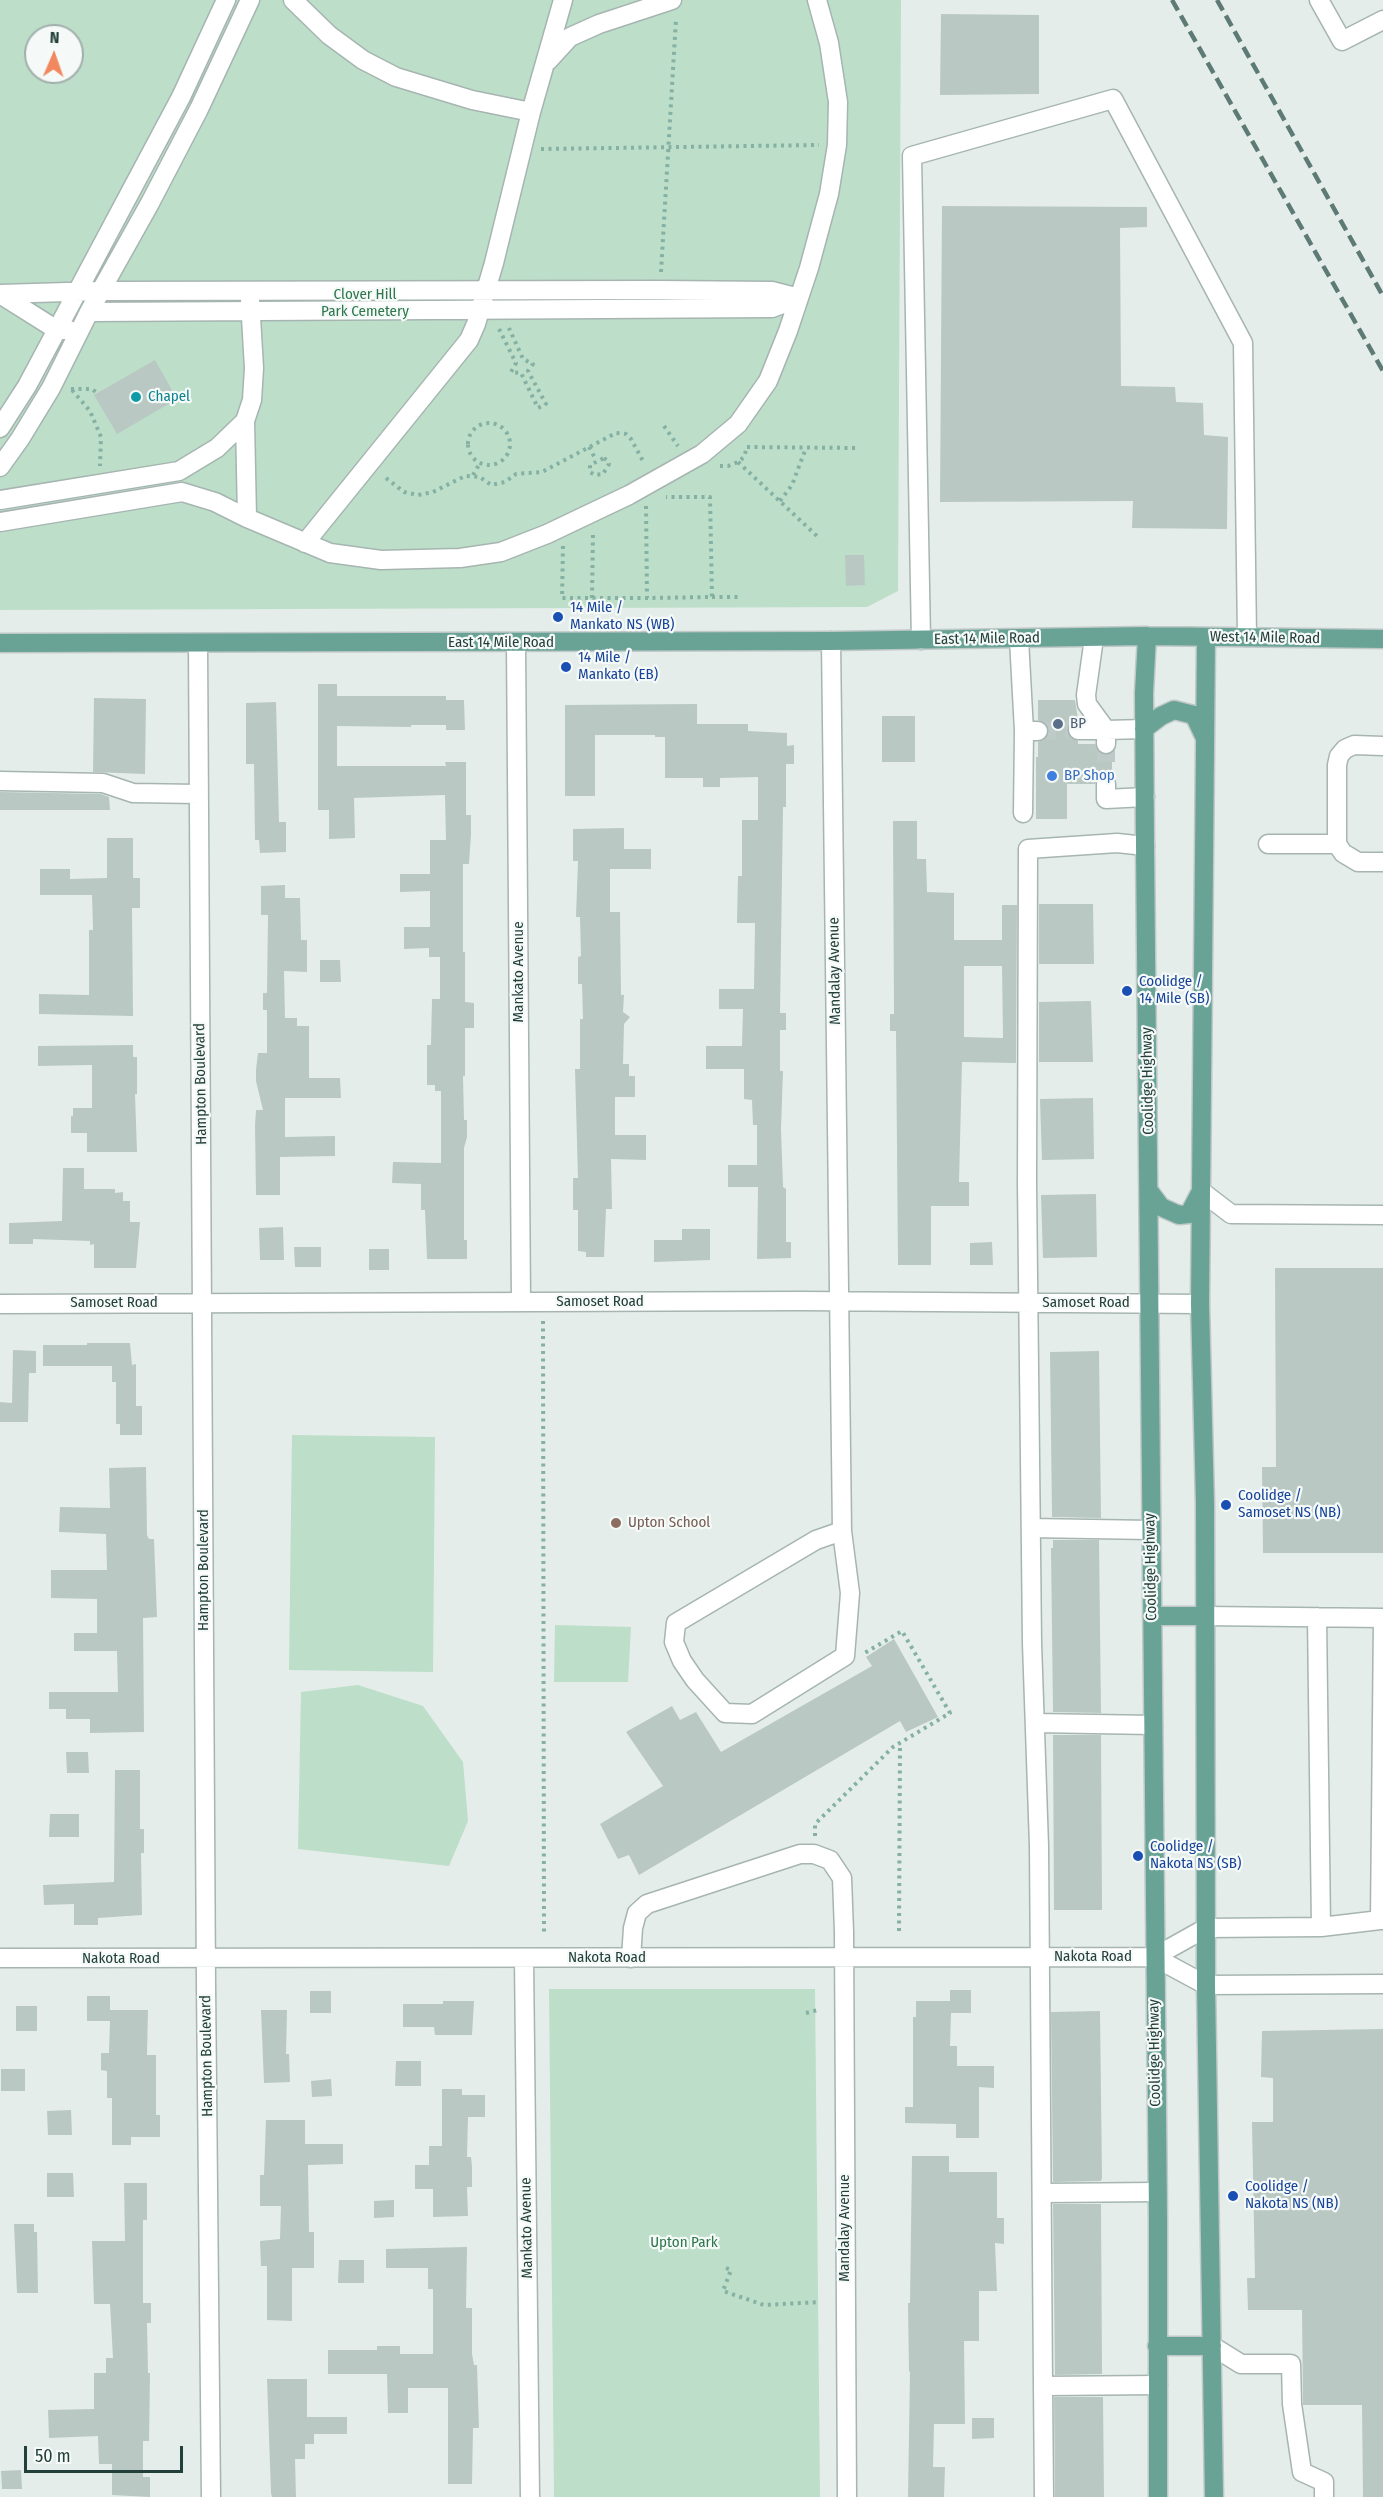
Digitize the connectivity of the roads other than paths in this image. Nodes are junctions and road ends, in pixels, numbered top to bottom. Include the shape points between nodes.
1 (226, 0) edge
2 (250, 0) edge
3 (293, 0) edge
4 (563, 0) edge
5 (817, 0) edge
6 (1318, 0) edge
7 (674, 6) edge
8 (1383, 20) edge
9 (547, 62) junction
10 (531, 112) junction
11 (250, 290) junction
12 (486, 290) junction
13 (78, 291) junction
14 (101, 291) junction
15 (0, 294) edge
16 (799, 298) junction
17 (490, 309) junction
18 (89, 312) junction
19 (250, 312) junction
20 (57, 330) junction
21 (79, 331) junction
22 (245, 421) junction
23 (0, 428) edge
24 (20, 439) junction
25 (0, 467) edge
26 (179, 471) junction
27 (182, 492) junction
28 (0, 500) edge
29 (247, 518) junction
30 (0, 522) edge
31 (305, 543) junction
32 (1147, 636) junction
33 (1206, 637) junction
34 (1247, 637) junction
35 (1094, 638) junction
36 (1019, 639) junction
37 (1383, 639) edge
38 (921, 640) junction
39 (831, 641) junction
40 (0, 643) edge
41 (516, 643) junction
42 (198, 644) junction
43 (1144, 729) junction
44 (1078, 730) tunnel mouth
45 (1106, 737) junction
46 (1206, 740) junction
47 (1383, 746) edge
48 (0, 781) edge
49 (1106, 784) dead end
50 (198, 794) junction
51 (1145, 797) junction
52 (1023, 813) dead end
53 (1268, 844) dead end
54 (1337, 844) junction
55 (1145, 846) junction
56 (1383, 862) edge
57 (1149, 1191) junction
58 (1201, 1191) junction
59 (1383, 1215) edge
60 (521, 1301) junction
61 (838, 1301) junction
62 (203, 1302) junction
63 (1028, 1303) junction
64 (1149, 1303) junction
65 (0, 1304) edge
66 (1200, 1304) junction
67 (1031, 1528) junction
68 (1151, 1530) junction
69 (842, 1531) junction
70 (1152, 1616) junction
71 (1204, 1616) junction
72 (1317, 1617) junction
73 (1035, 1724) junction
74 (1153, 1725) junction
75 (1382, 1920) edge
76 (1321, 1927) junction
77 (1206, 1928) junction
78 (1154, 1957) junction
79 (0, 1958) edge
80 (631, 1958) junction
81 (844, 1958) junction
82 (1040, 1958) junction
83 (206, 1959) junction
84 (524, 1959) junction
85 (1383, 1984) edge
86 (1206, 1985) junction
87 (1157, 2192) junction
88 (1043, 2193) junction
89 (1157, 2346) junction
90 (1212, 2346) junction
91 (1158, 2385) junction
92 (1043, 2386) junction
93 (211, 2497) edge
94 (530, 2497) edge
95 (847, 2497) edge
96 (1044, 2497) edge
97 (1158, 2497) edge
98 (1214, 2497) edge
99 (1324, 2497) edge

1 - 13 street via 182,97
2 - 14 street via 199,109
3 - 10 street via 363,60 396,76 462,97
4 - 9 street
5 - 16 street via 829,43 838,102 837,145 829,194
6 - 8 street via 1342,41
7 - 9 street via 599,24 570,37
9 - 10 street
10 - 12 street
11 - 12 street
11 - 14 street
11 - 19 street
12 - 16 street via 772,291
12 - 17 street
13 - 14 street
13 - 15 street
13 - 20 street
14 - 18 street
15 - 20 street
16 - 17 street via 772,308
16 - 31 street via 768,381 738,424 702,454 646,491 501,552 460,558 381,560 330,554
17 - 19 street
17 - 31 street
18 - 19 street
18 - 21 street
19 - 22 street via 254,368 252,400
20 - 21 street
20 - 23 street
21 - 24 street
22 - 26 street via 217,448
22 - 29 street
23 - 24 street
24 - 25 street
26 - 27 street
26 - 28 street
27 - 29 street
27 - 30 street
29 - 31 street
32 - 33 main road, West 14 Mile Road
32 - 35 main road, East 14 Mile Road
32 - 43 main road, Coolidge Highway
33 - 34 main road, West 14 Mile Road
33 - 46 main road
34 - 37 main road, West 14 Mile Road
34 - 38 street via 1243,343 1113,99 912,156
35 - 36 main road, East 14 Mile Road
35 - 45 street via 1087,704
36 - 38 main road, East 14 Mile Road
36 - 52 street via 1031,731
38 - 39 main road, East 14 Mile Road
39 - 41 main road, East 14 Mile Road
39 - 61 street, Mandalay Avenue
40 - 42 main road, East 14 Mile Road
41 - 42 main road, East 14 Mile Road
41 - 60 street, Mankato Avenue
42 - 50 street, Hampton Boulevard
43 - 45 street
43 - 46 main road via 1174,710 1194,715
43 - 51 main road, Coolidge Highway
44 - 45 street
46 - 58 main road
47 - 54 street via 1354,746 1339,756
48 - 50 street via 103,783 133,793
49 - 51 street via 1106,799
50 - 62 street, Hampton Boulevard
51 - 55 main road, Coolidge Highway
53 - 54 street
54 - 56 street via 1358,862
55 - 57 main road, Coolidge Highway
55 - 63 street via 1117,843 1028,849
57 - 58 main road via 1161,1207 1179,1215 1189,1214
57 - 64 main road, Coolidge Highway
58 - 59 street via 1231,1214
58 - 66 main road
60 - 61 street, Samoset Road
60 - 62 street, Samoset Road
61 - 63 street, Samoset Road
61 - 69 street, Mandalay Avenue
62 - 65 street, Samoset Road
62 - 83 street, Hampton Boulevard
63 - 64 street, Samoset Road
63 - 67 street
64 - 66 street, Samoset Road
64 - 68 main road, Coolidge Highway
66 - 71 main road
67 - 68 street
67 - 73 street
68 - 70 main road, Coolidge Highway
69 - 69 street, Mandalay Avenue via 816,1540 676,1623 674,1642 682,1661 725,1713 752,1714 845,1656 850,1593
70 - 71 main road
70 - 74 main road, Coolidge Highway
71 - 72 street
71 - 77 main road
72 - 75 street via 1383,1618
72 - 76 street
73 - 74 street
73 - 82 street
74 - 78 main road, Coolidge Highway
75 - 76 street
76 - 77 street
77 - 78 street, Nakota Road
77 - 86 main road
78 - 82 street, Nakota Road
78 - 86 street
78 - 87 main road, Coolidge Highway
79 - 83 street, Nakota Road
80 - 81 street, Nakota Road
80 - 81 street, Mandalay Avenue via 637,1913 647,1904 800,1854 814,1854 830,1860 842,1878
80 - 84 street, Nakota Road
81 - 82 street, Nakota Road
81 - 95 street, Mandalay Avenue
82 - 88 street
83 - 84 street, Nakota Road
83 - 93 street, Hampton Boulevard
84 - 94 street, Mankato Avenue
85 - 86 street
86 - 90 main road
87 - 88 street
87 - 89 main road, Coolidge Highway
88 - 92 street
89 - 90 main road
89 - 91 main road, Coolidge Highway
90 - 98 main road
90 - 99 street via 1241,2364 1291,2364 1292,2404 1302,2472 1324,2482
91 - 92 street
91 - 97 main road, Coolidge Highway
92 - 96 street

